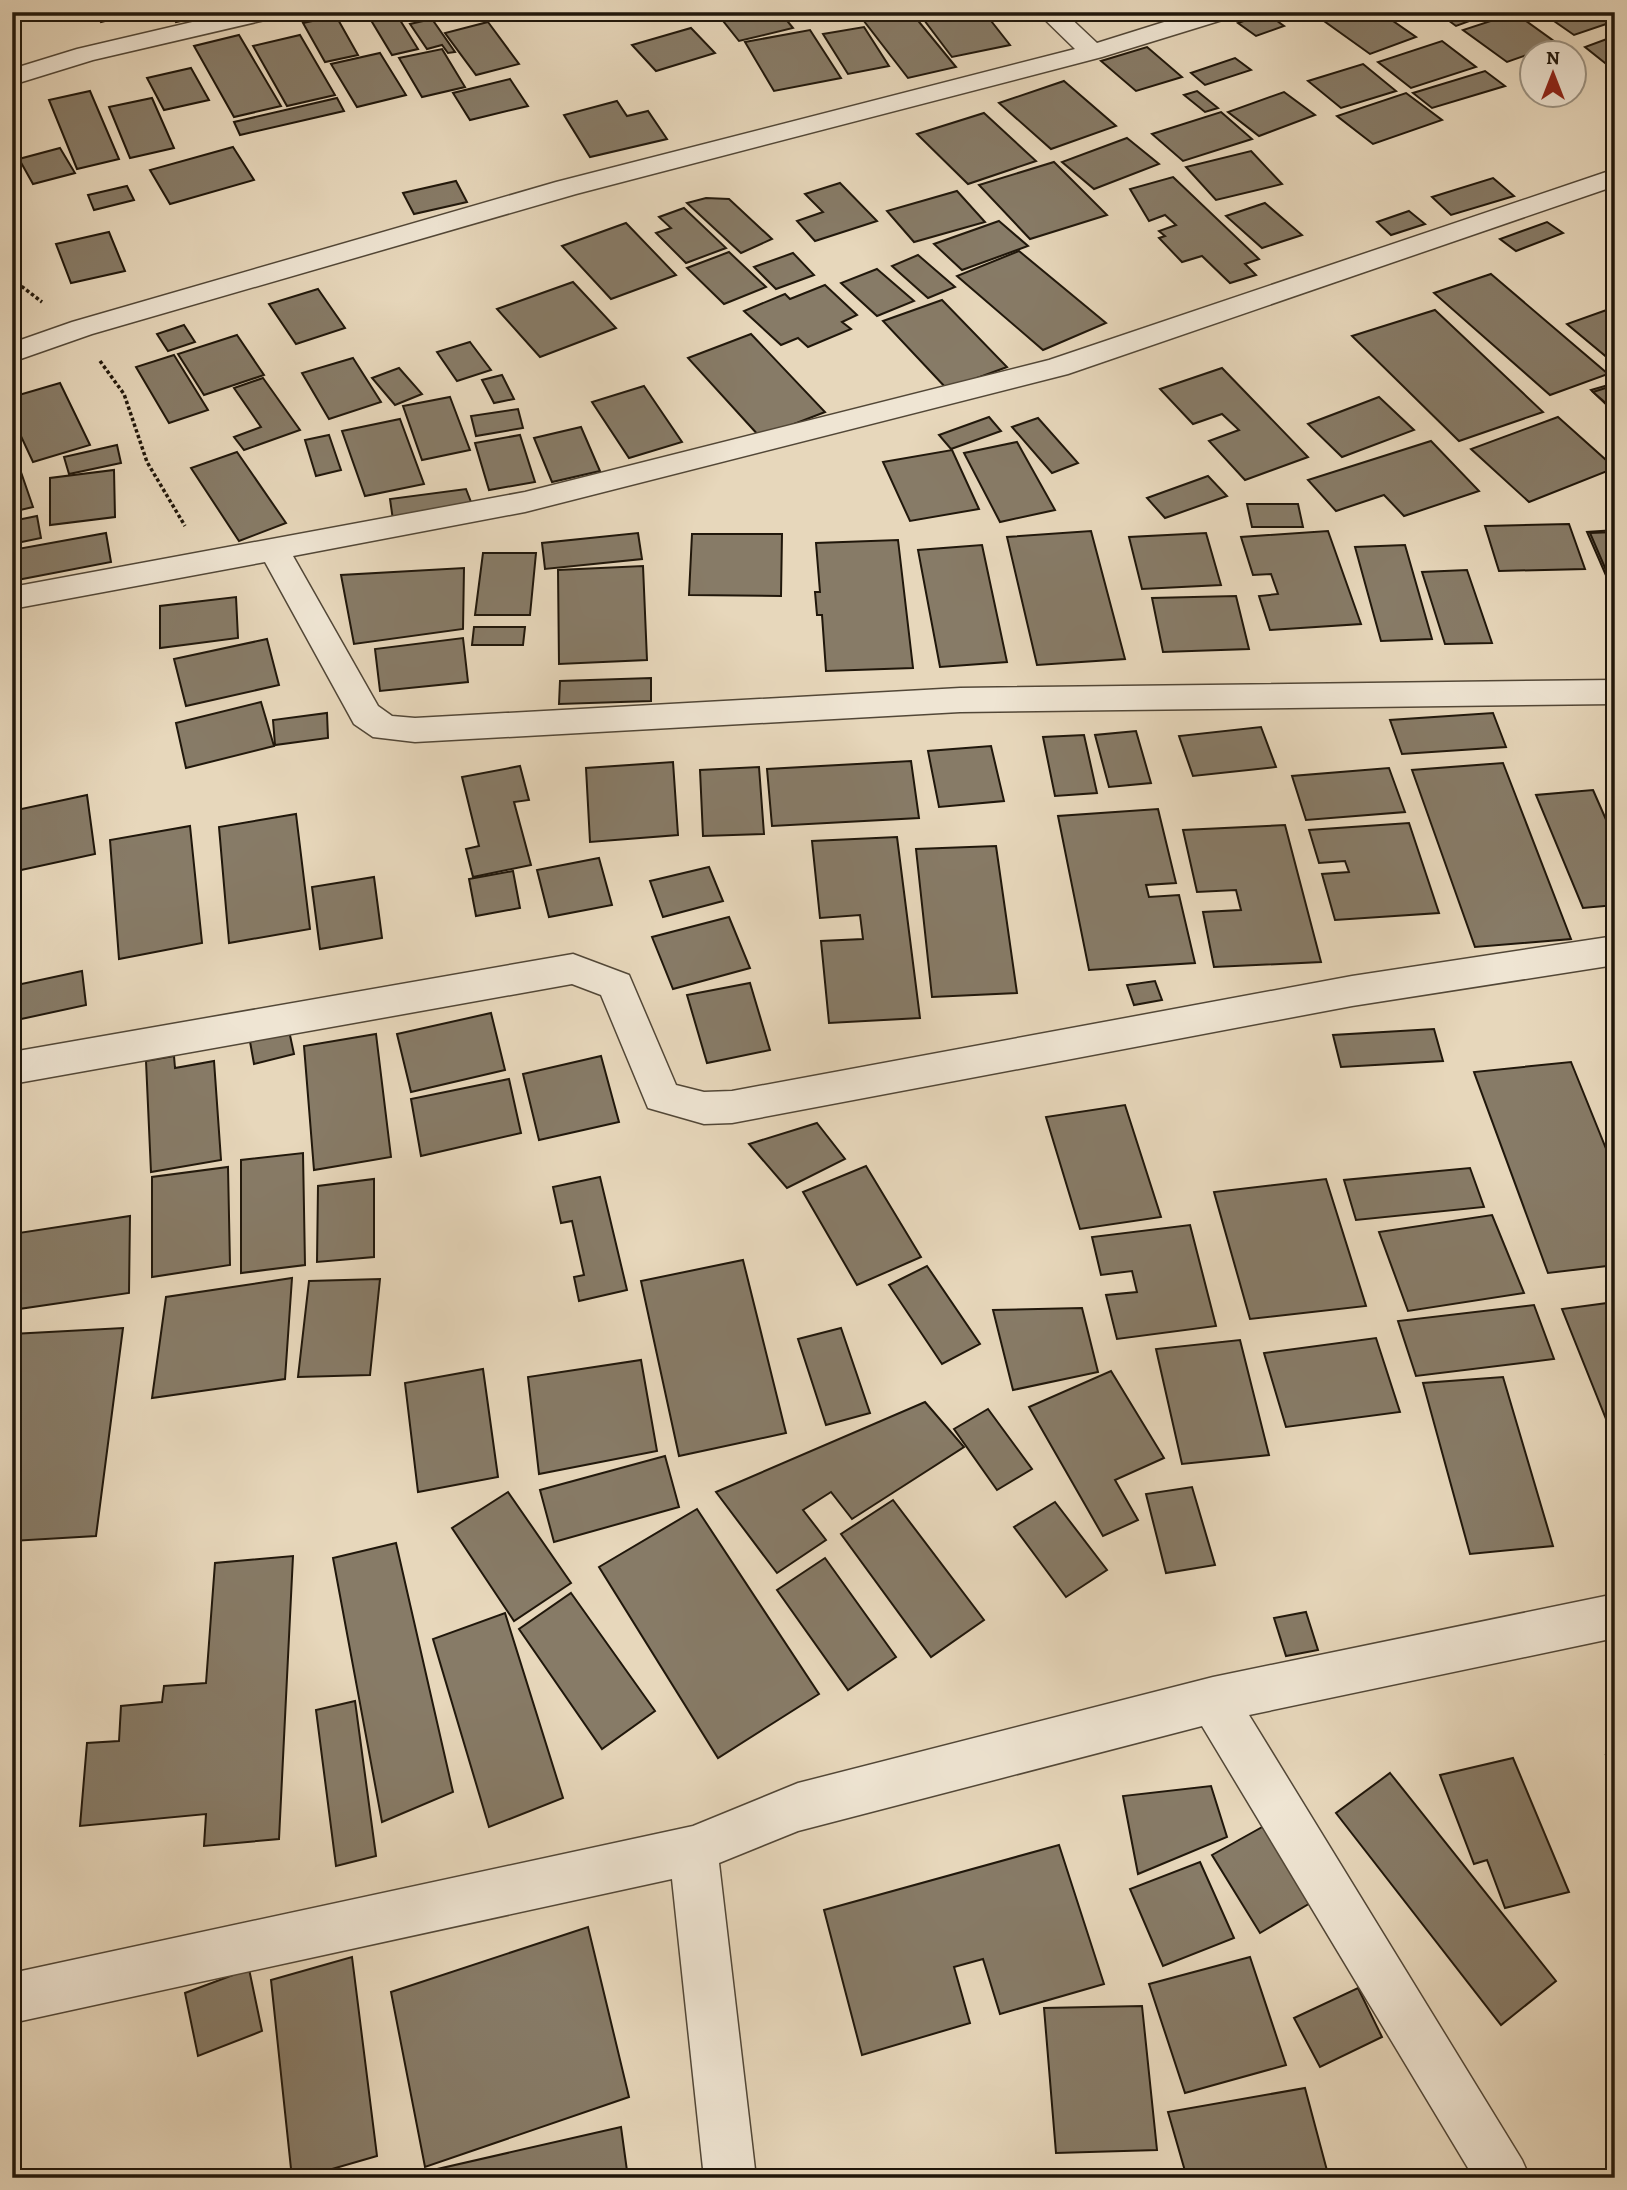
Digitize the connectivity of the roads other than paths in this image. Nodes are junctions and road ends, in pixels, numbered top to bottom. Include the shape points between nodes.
1 (269, 12) edge
2 (1049, 12) edge
3 (1223, 12) edge
4 (1093, 51) junction
5 (12, 77) edge
6 (1615, 177) edge
7 (12, 353) edge
8 (274, 550) junction
9 (12, 598) edge
10 (1615, 692) edge
11 (1615, 950) edge
12 (12, 1068) edge
13 (1615, 1616) edge
14 (1213, 1700) junction
15 (693, 1850) junction
16 (12, 1998) edge
17 (730, 2178) edge
18 (1504, 2178) edge

1 - 5 street via 86,54
2 - 4 street
3 - 4 street
4 - 7 street via 566,188
6 - 8 street via 1058,367 525,502
8 - 9 street
8 - 10 street via 366,715 385,728 960,700
11 - 12 street via 1352,991 732,1107 704,1108 662,1097 616,985 573,969
13 - 14 street
14 - 15 street via 798,1807
14 - 18 street
15 - 16 street
15 - 17 street

